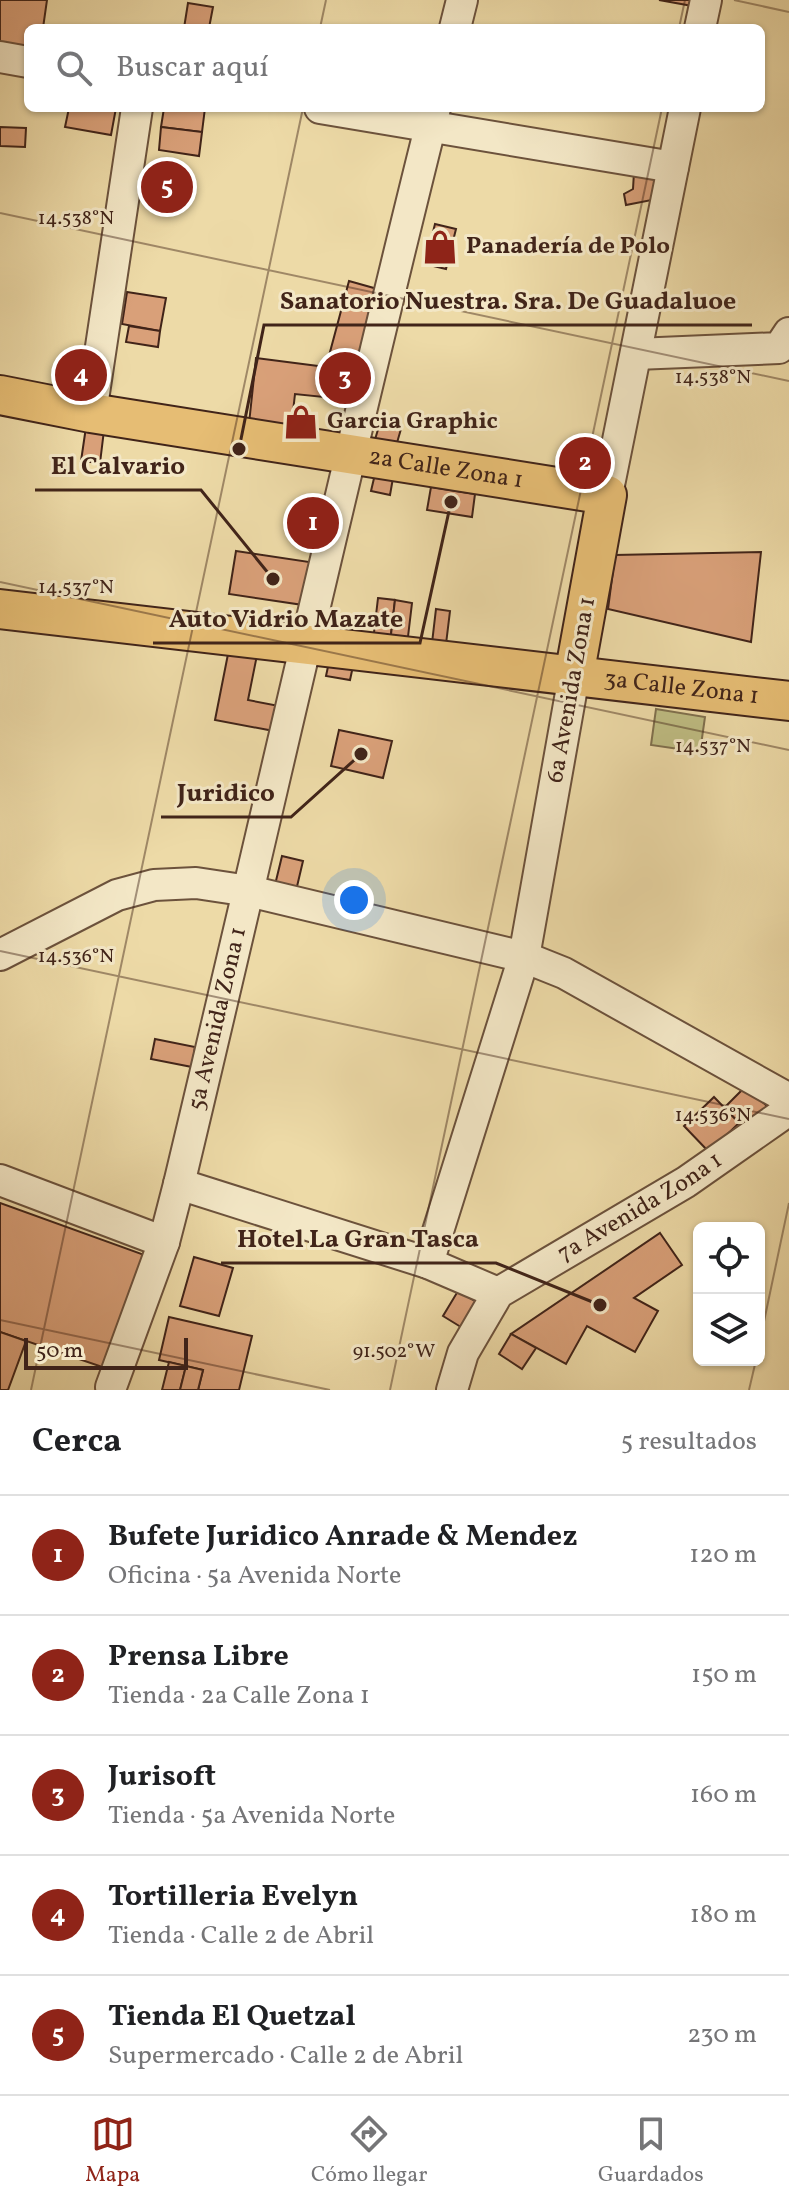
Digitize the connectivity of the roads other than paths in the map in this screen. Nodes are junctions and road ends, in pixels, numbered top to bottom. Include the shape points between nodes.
1 (462, 0) edge
2 (706, 0) edge
3 (456, 24) edge
4 (701, 24) edge
5 (0, 57) edge
6 (24, 61) edge
7 (136, 112) edge
8 (370, 112) edge
9 (684, 112) edge
10 (433, 117) edge
11 (673, 167) junction
12 (789, 333) edge
13 (636, 354) junction
14 (0, 395) edge
15 (91, 413) junction
16 (349, 453) junction
17 (607, 495) junction
18 (0, 609) edge
19 (308, 644) junction
20 (574, 676) junction
21 (789, 701) edge
22 (249, 891) junction
23 (0, 955) edge
24 (524, 957) junction
25 (789, 1099) edge
26 (789, 1110) edge
27 (0, 1180) edge
28 (179, 1184) junction
29 (164, 1242) junction
30 (428, 1263) junction
31 (498, 1293) junction
32 (111, 1389) edge
33 (452, 1390) edge

1 - 3 street
2 - 4 street
5 - 6 street
7 - 15 street
8 - 10 street
9 - 11 street, 6a Avenida Zona 1
10 - 11 street
10 - 16 street, 5a Avenida Zona 1
11 - 13 street, 6a Avenida Zona 1
12 - 13 street via 779,348
13 - 17 street, 6a Avenida Zona 1
14 - 15 main road, 2a Calle Zona 1
15 - 16 main road, 2a Calle Zona 1
16 - 17 main road, 2a Calle Zona 1
16 - 19 street, 5a Avenida Zona 1
17 - 20 main road, 6a Avenida Zona 1
18 - 19 main road, 3a Calle Zona 1
19 - 20 main road, 3a Calle Zona 1
19 - 22 street, 5a Avenida Zona 1
20 - 21 main road, 3a Calle Zona 1
20 - 24 street, 6a Avenida Zona 1
22 - 23 street via 196,883 154,885 117,895
22 - 24 street
22 - 28 street, 5a Avenida Zona 1
24 - 25 street via 564,973
24 - 30 street, 6a Avenida Zona 1
26 - 31 street, 7a Avenida Zona 1 via 686,1182
27 - 29 street
28 - 29 street, 5a Avenida Zona 1
28 - 30 street
29 - 32 street, 5a Avenida Zona 1
30 - 31 street
31 - 33 street, 7a Avenida Zona 1 via 463,1353

